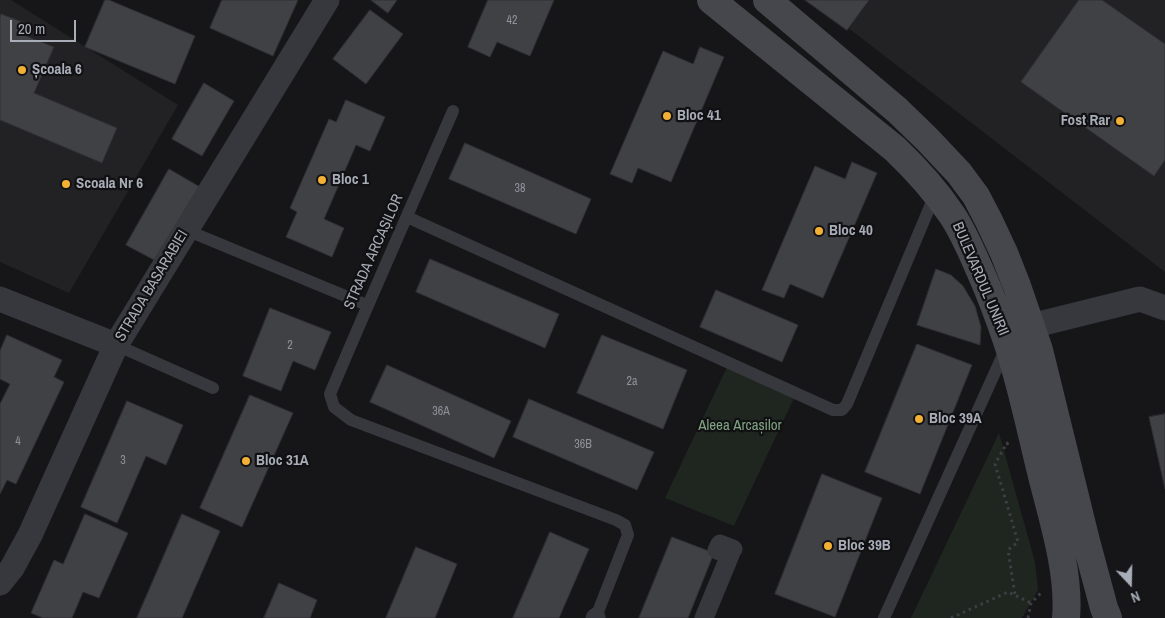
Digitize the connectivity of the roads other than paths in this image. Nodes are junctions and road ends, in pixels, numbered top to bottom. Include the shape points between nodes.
1 (327, 0) edge
2 (711, 0) edge
3 (767, 0) edge
4 (453, 111) dead end
5 (949, 162) junction
6 (936, 192) junction
7 (407, 217) junction
8 (186, 230) junction
9 (0, 299) edge
10 (367, 305) junction
11 (1165, 308) edge
12 (1031, 326) junction
13 (1008, 343) junction
14 (116, 345) junction
15 (213, 388) dead end
16 (733, 549) dead end
17 (4, 571) edge
18 (595, 617) edge
19 (704, 618) edge
20 (884, 618) edge
21 (1066, 618) edge
22 (1108, 618) edge

1 - 8 street, STRADA BASARABIEI
2 - 6 main road, BULEVARDUL UNIRII via 895,149
3 - 5 main road, BULEVARDUL UNIRII via 897,110
4 - 7 lane, STRADA ARCAȘILOR
5 - 6 street
5 - 12 main road, BULEVARDUL UNIRII via 976,196 989,221
6 - 7 lane via 842,410 833,410
6 - 13 main road, BULEVARDUL UNIRII via 968,243
7 - 10 lane, STRADA ARCAȘILOR
8 - 10 lane
8 - 14 street, STRADA BASARABIEI
9 - 14 street
10 - 18 lane, STRADA ARCAȘILOR via 330,394 334,406 350,420 625,525 628,535
11 - 12 street via 1144,292
12 - 13 street
12 - 22 main road, BULEVARDUL UNIRII
13 - 20 lane
13 - 21 main road, BULEVARDUL UNIRII via 1058,540 1066,589
14 - 15 lane
14 - 17 street, STRADA BASARABIEI via 30,535
16 - 19 street via 720,544 717,550 730,555

